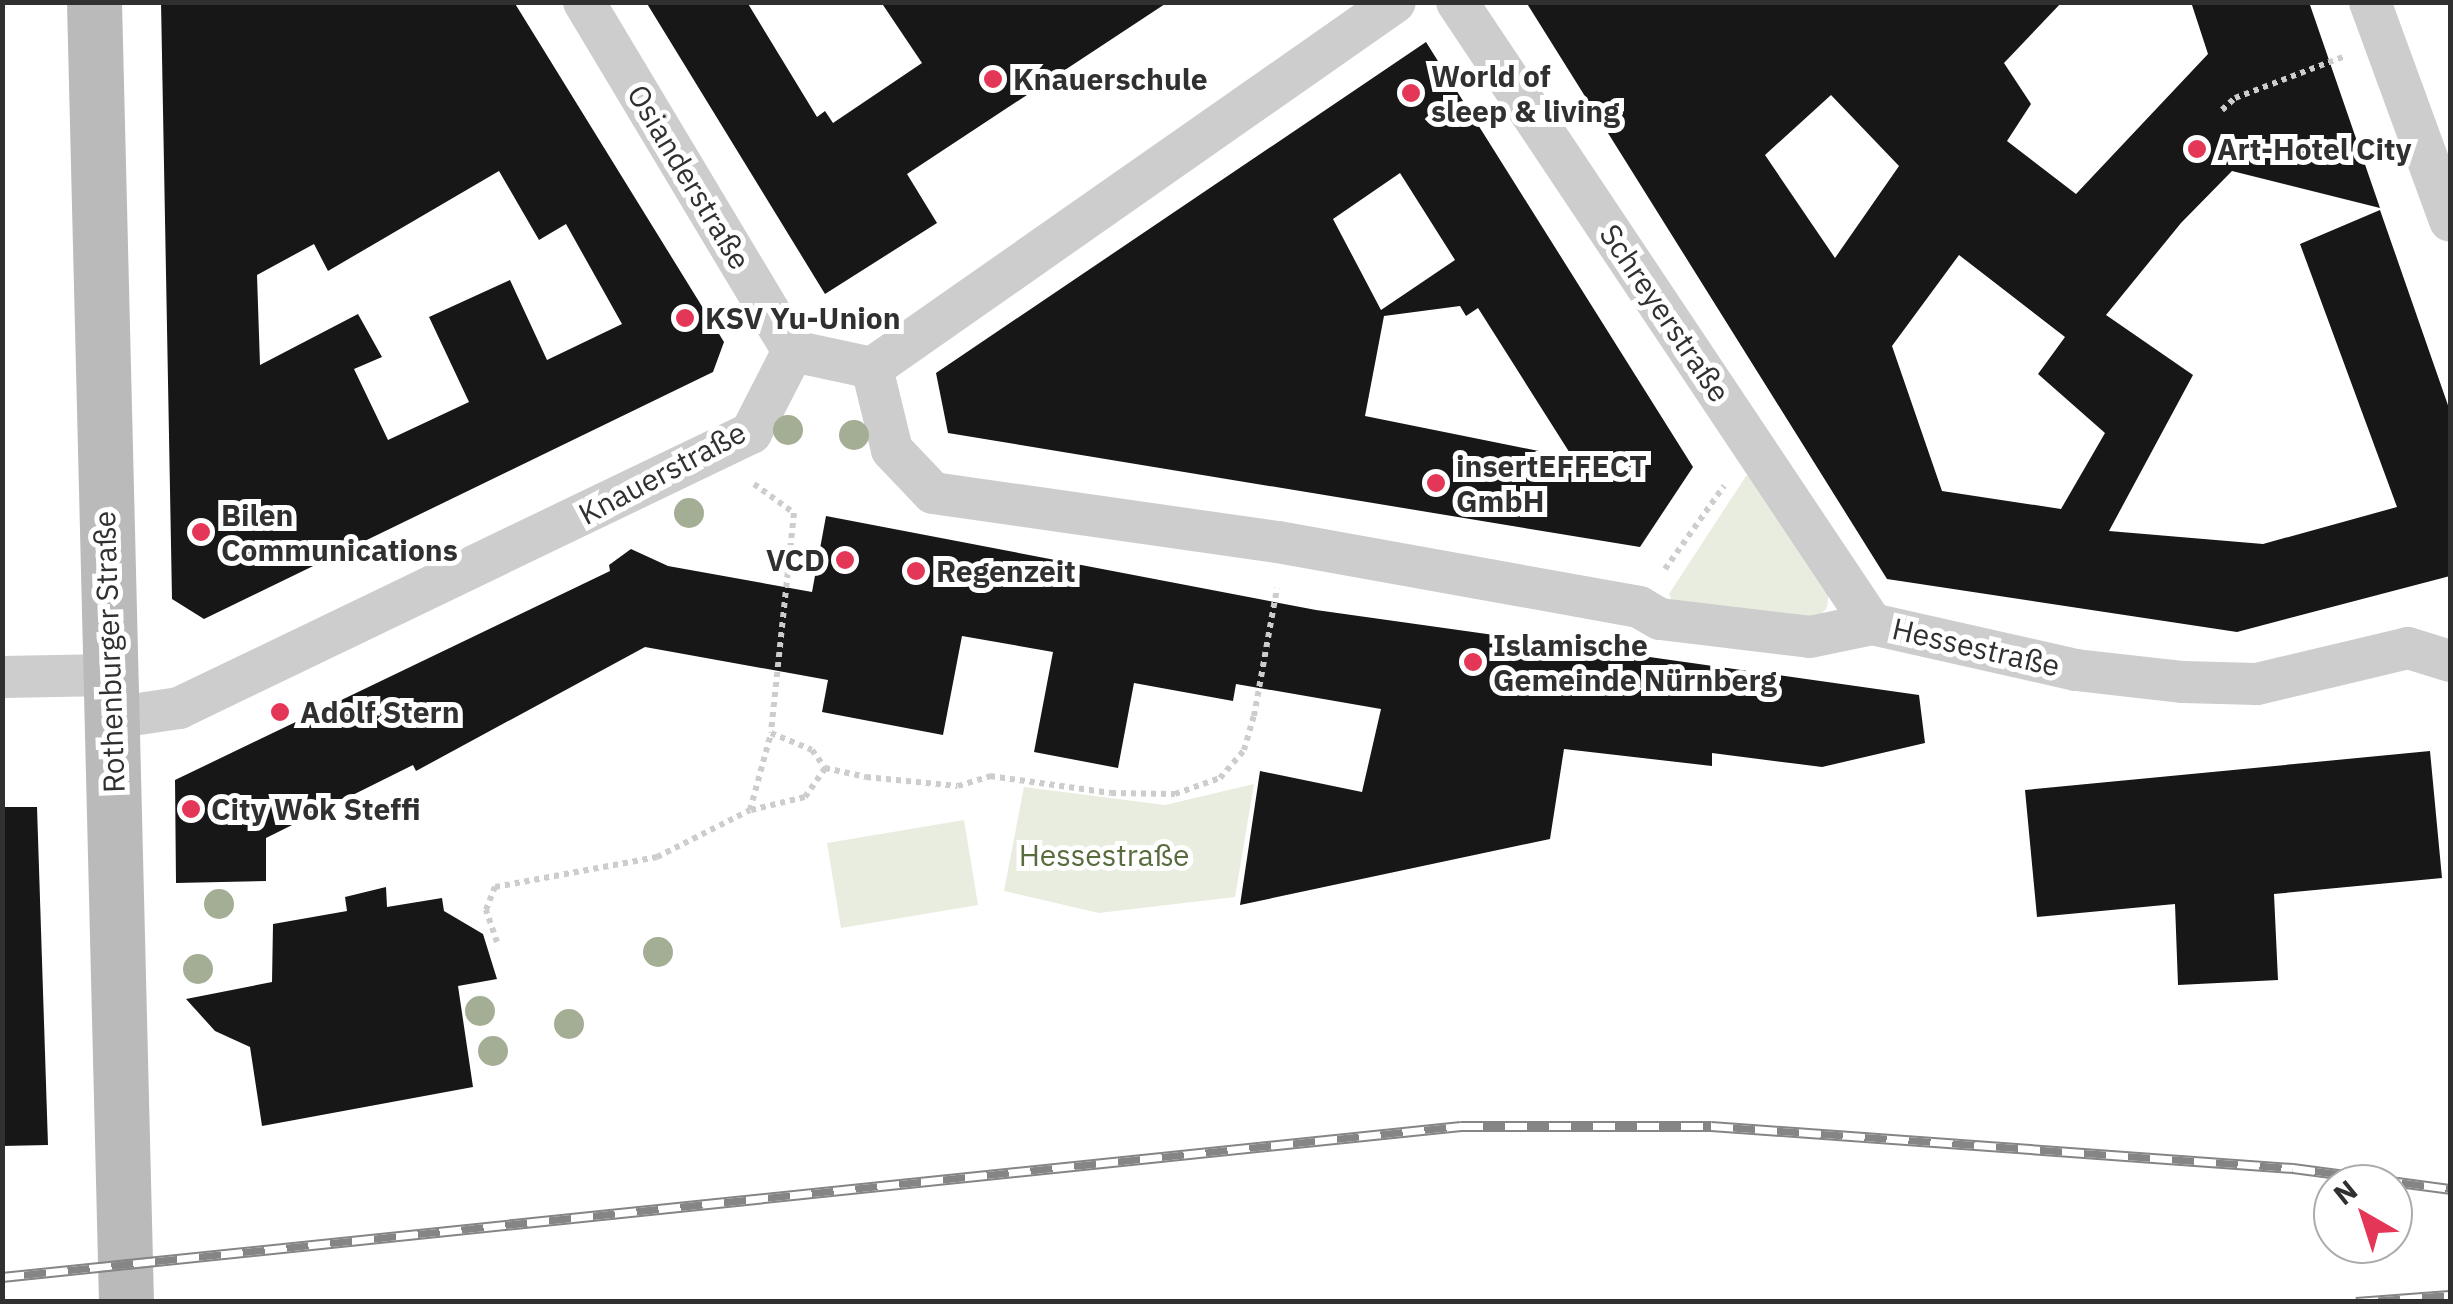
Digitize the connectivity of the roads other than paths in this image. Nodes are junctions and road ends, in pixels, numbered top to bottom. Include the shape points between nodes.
1 (94, 2) edge
2 (584, 2) edge
3 (1395, 2) edge
4 (1457, 2) edge
5 (2377, 22) edge
6 (2450, 221) edge
7 (794, 351) junction
8 (872, 368) junction
9 (1872, 624) junction
10 (2450, 628) edge
11 (2408, 648) junction
12 (2450, 662) edge
13 (2, 677) edge
14 (111, 696) junction
15 (126, 1302) edge

1 - 14 main road, Rothenburger Straße
2 - 7 street, Osianderstraße
3 - 8 street
4 - 9 street, Schreyerstraße
5 - 6 street
7 - 8 street
7 - 14 street, Knauerstraße via 751,433 714,452 179,708
8 - 9 street, Hessestraße via 892,450 933,493 1278,542 1639,607 1660,619 1810,637
9 - 11 street, Hessestraße via 2076,670 2183,682 2257,684
10 - 11 street, Hessestraße
11 - 12 street
13 - 14 street, Knauerstraße
14 - 15 main road, Rothenburger Straße

